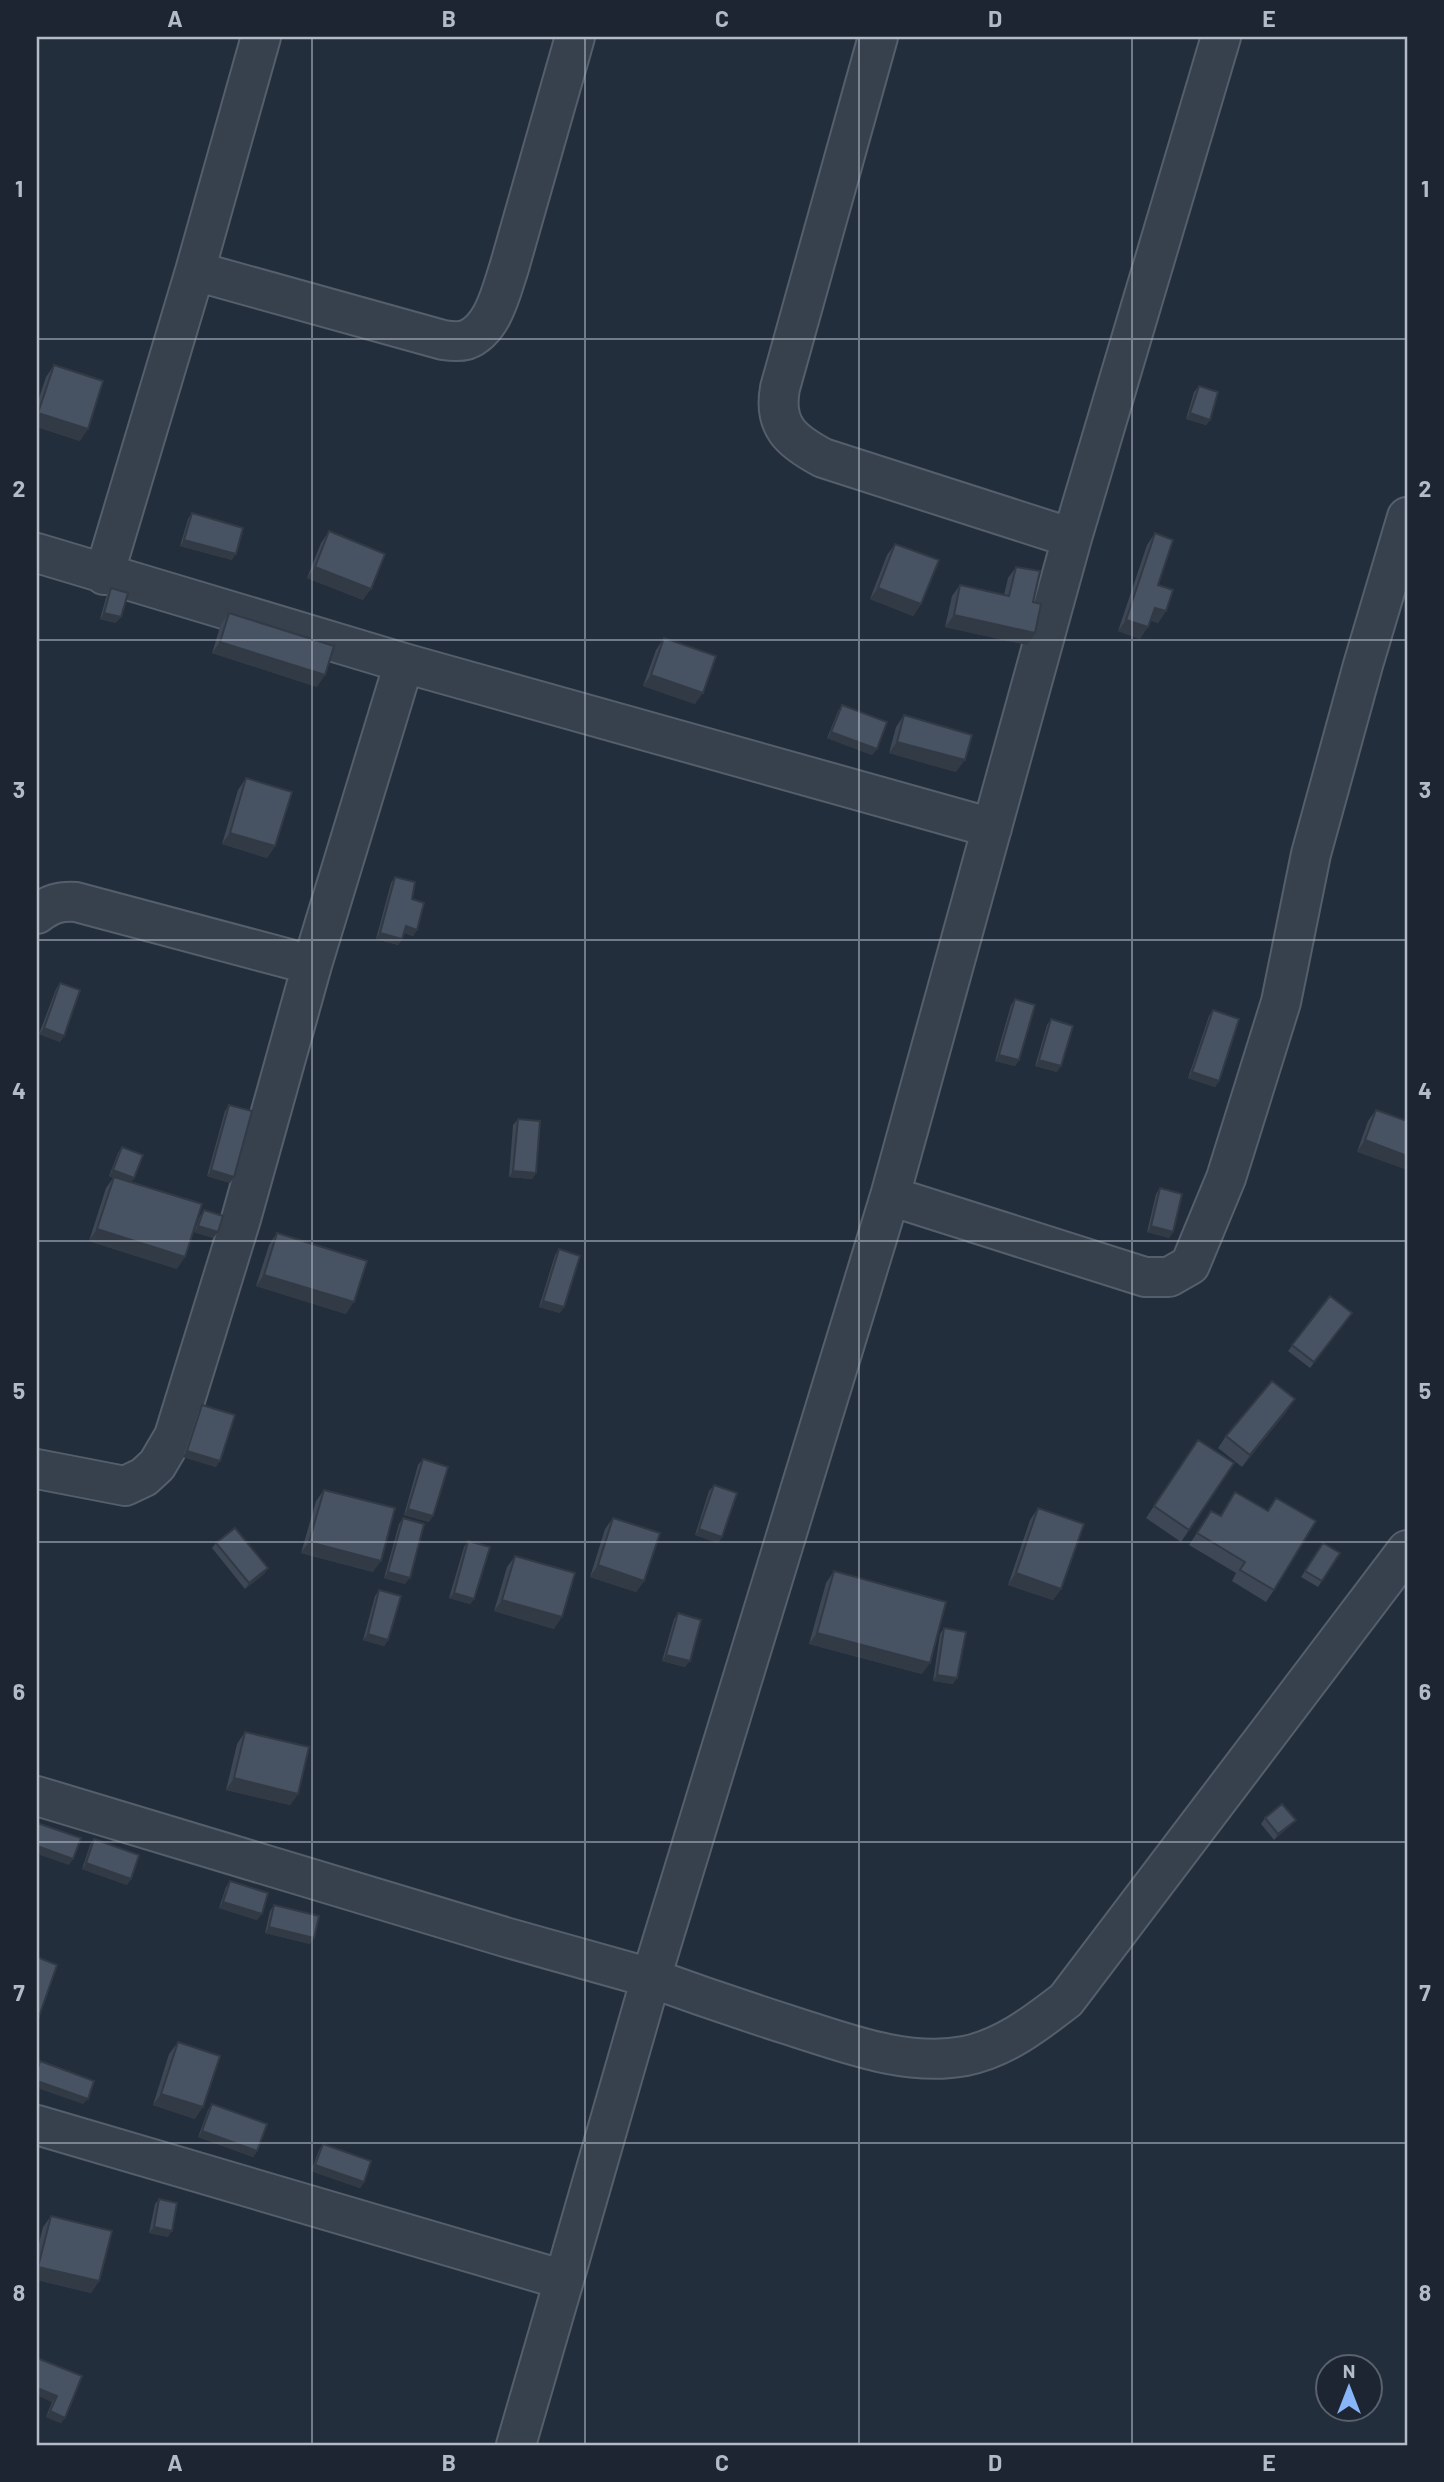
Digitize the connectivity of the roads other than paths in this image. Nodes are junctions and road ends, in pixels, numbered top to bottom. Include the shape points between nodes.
1 (261, 37) edge
2 (575, 37) edge
3 (878, 37) edge
4 (1222, 37) edge
5 (195, 271) junction
6 (1407, 517) edge
7 (1072, 538) junction
8 (37, 553) edge
9 (103, 575) junction
10 (404, 663) junction
11 (992, 828) junction
12 (37, 914) edge
13 (312, 965) junction
14 (890, 1196) junction
15 (37, 1469) edge
16 (1407, 1550) edge
17 (37, 1796) edge
18 (651, 1978) junction
19 (37, 2125) edge
20 (564, 2280) junction
21 (516, 2445) edge

1 - 5 street
2 - 5 street via 496,306 482,329 466,340 443,340
3 - 7 street via 780,388 777,403 782,426 807,450 823,458
4 - 7 street
5 - 9 street
6 - 14 street via 1311,854 1281,1002 1226,1178 1190,1265 1169,1278 1145,1277
7 - 11 street
8 - 9 street
9 - 10 street
10 - 11 street
10 - 13 street
11 - 14 street
12 - 13 street via 50,904 76,902
13 - 15 street via 174,1436 156,1465 125,1486
14 - 18 street
16 - 18 street via 1066,2000 1018,2036 963,2056 933,2058 871,2050
17 - 18 street
18 - 20 street
19 - 20 street
20 - 21 street

